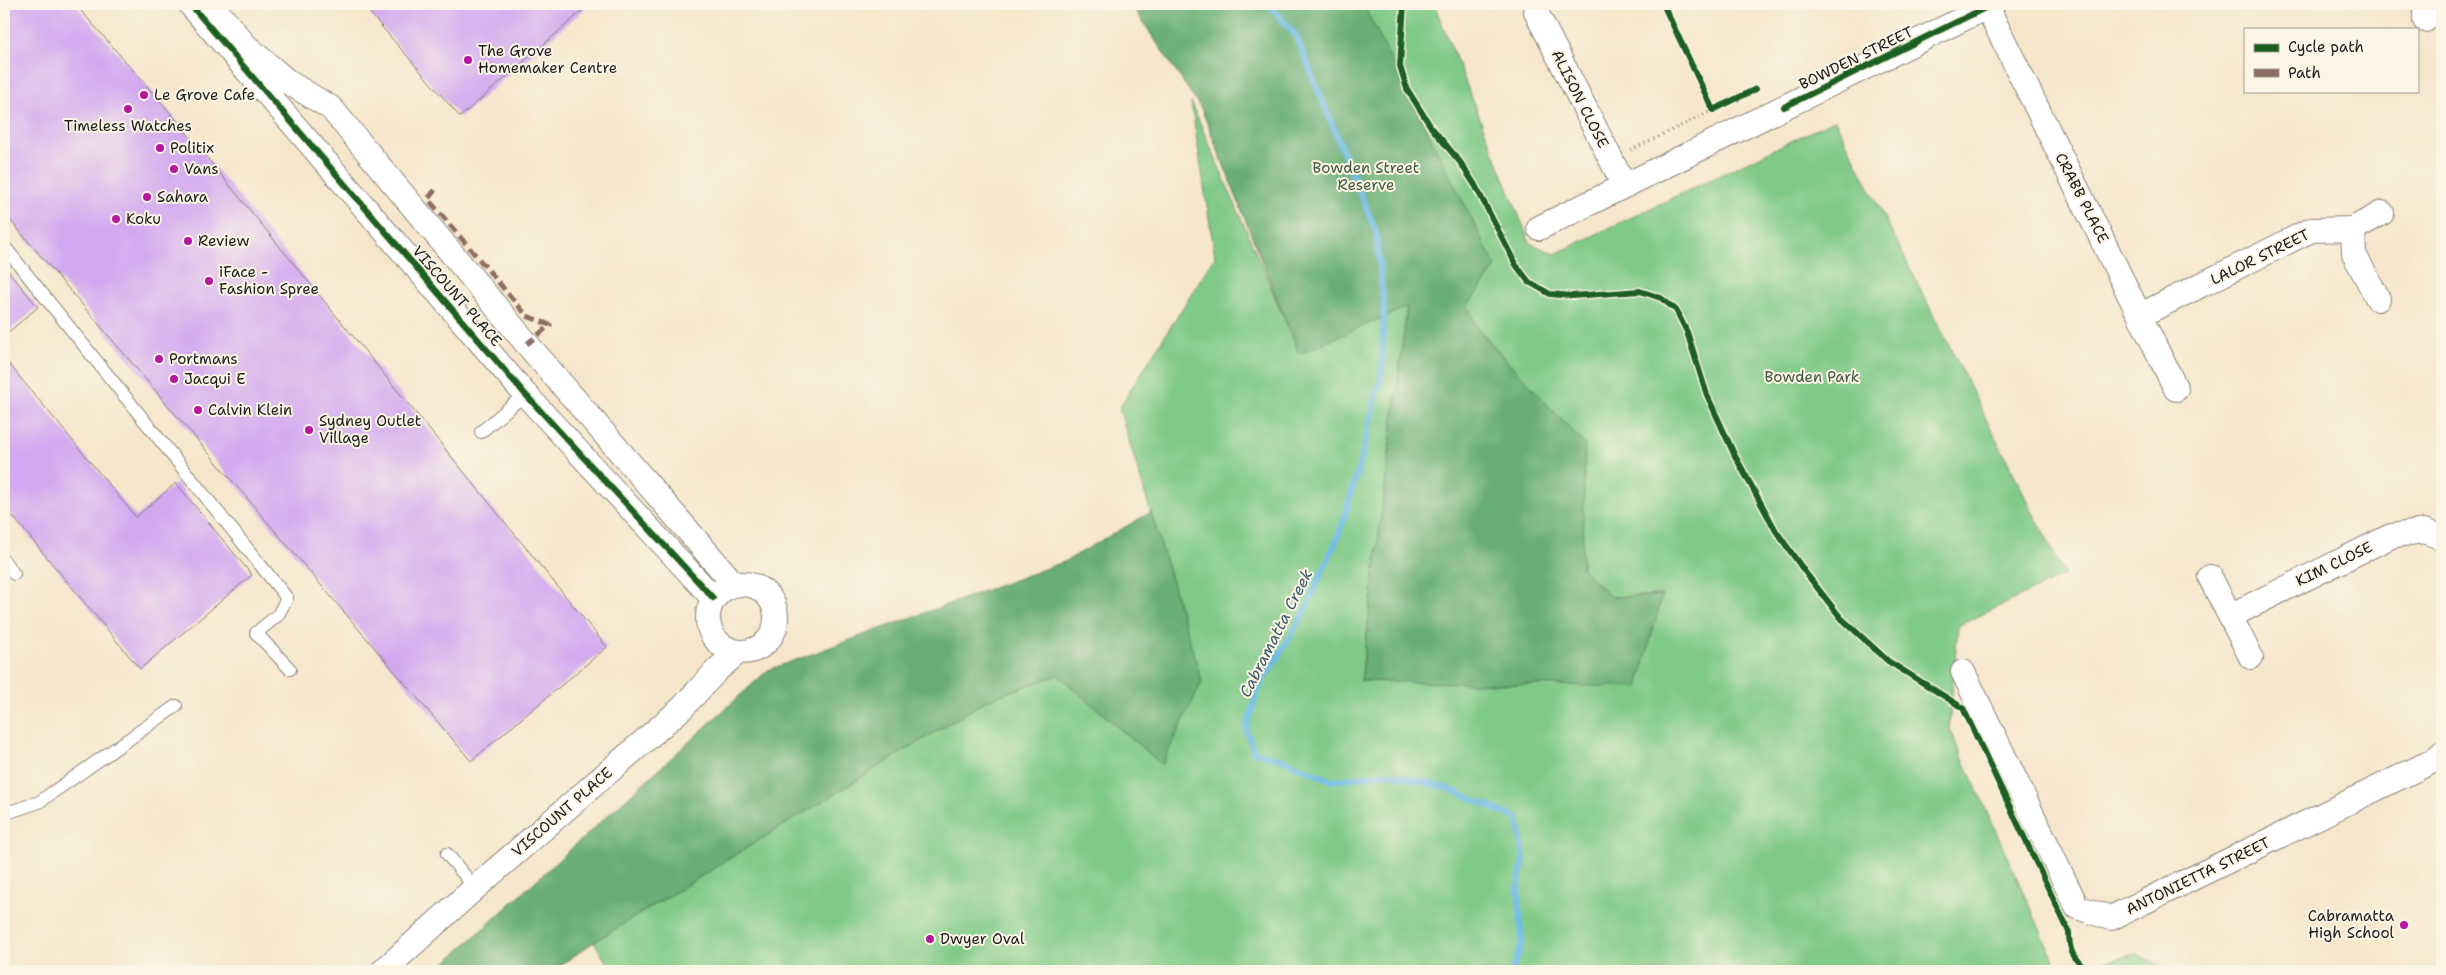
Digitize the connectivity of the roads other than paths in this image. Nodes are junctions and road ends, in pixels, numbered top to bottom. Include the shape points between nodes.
1 (190, 4) edge
2 (210, 4) edge
3 (1990, 5) edge
4 (1536, 12) dead end
5 (1624, 185) junction
6 (2382, 213) dead end
7 (1538, 228) dead end
8 (2353, 229) junction
9 (4, 246) edge
10 (2378, 299) dead end
11 (2141, 315) junction
12 (2176, 389) dead end
13 (525, 394) junction
14 (481, 432) dead end
15 (2442, 538) edge
16 (4, 562) edge
17 (14, 574) dead end
18 (2210, 577) dead end
19 (734, 584) junction
20 (714, 598) junction
21 (2230, 616) junction
22 (738, 652) junction
23 (2251, 657) dead end
24 (290, 669) dead end
25 (1962, 672) dead end
26 (176, 706) dead end
27 (2442, 753) edge
28 (4, 814) edge
29 (447, 854) dead end
30 (475, 888) junction
31 (384, 971) edge

1 - 13 street, VISCOUNT PLACE
2 - 19 street, VISCOUNT PLACE via 245,45 288,82 331,108 526,344
3 - 5 street, BOWDEN STREET
3 - 11 street, CRABB PLACE
4 - 5 street, ALISON CLOSE
5 - 7 street, BOWDEN STREET
6 - 8 street, LALOR STREET
8 - 10 street via 2354,254
8 - 11 street, LALOR STREET via 2311,230
9 - 24 lane via 287,598 278,614 256,633
11 - 12 street, CRABB PLACE
13 - 14 lane
13 - 20 street, VISCOUNT PLACE
15 - 21 street, KIM CLOSE via 2424,531 2391,536
16 - 17 lane
18 - 21 street
19 - 20 street
19 - 22 street via 752,585 767,594 776,616 774,628 761,646
20 - 22 street via 709,609 711,632 722,645
21 - 23 street
22 - 30 street, VISCOUNT PLACE via 682,708
25 - 27 street, ANTONIETTA STREET via 2077,907 2112,918 2435,760
26 - 28 lane via 39,802
29 - 30 lane
30 - 31 street, VISCOUNT PLACE

